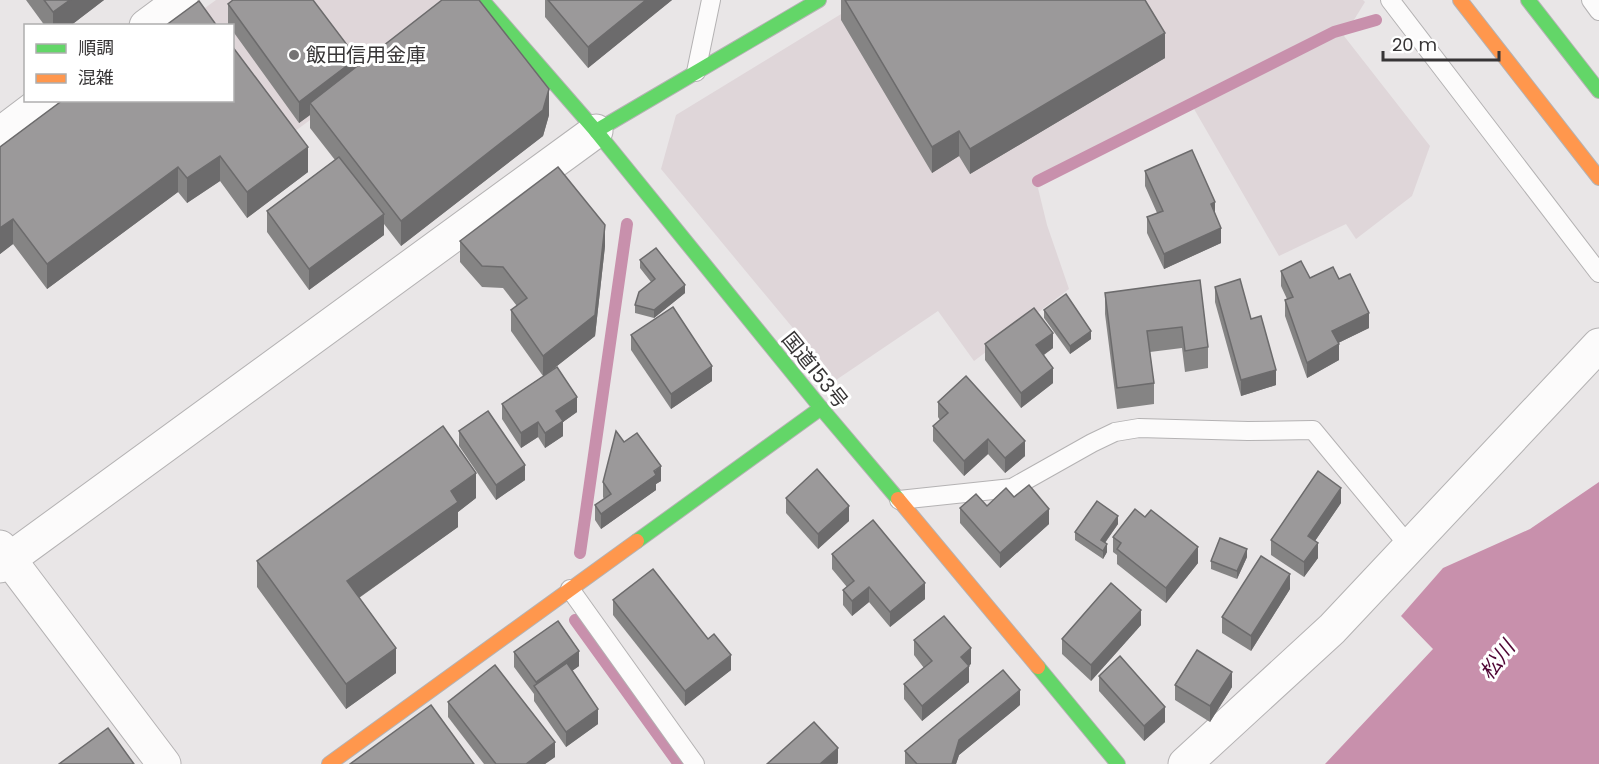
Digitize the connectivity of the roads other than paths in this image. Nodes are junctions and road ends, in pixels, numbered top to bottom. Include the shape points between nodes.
1 (181, 0) edge
2 (482, 0) edge
3 (711, 0) edge
4 (819, 0) edge
5 (1390, 0) edge
6 (1460, 0) edge
7 (1528, 0) edge
8 (1590, 0) edge
9 (1599, 11) edge
10 (149, 24) edge
11 (696, 72) junction
12 (1599, 91) edge
13 (42, 102) edge
14 (596, 131) junction
15 (0, 134) edge
16 (1599, 178) edge
17 (1599, 273) edge
18 (1599, 345) edge
19 (821, 408) junction
20 (899, 500) junction
21 (1409, 546) junction
22 (3, 557) edge
23 (570, 588) junction
24 (164, 764) edge
25 (329, 764) edge
26 (695, 764) edge
27 (1118, 764) edge
28 (1185, 764) edge

1 - 10 street
2 - 14 main road, 国道153号
3 - 11 lane
4 - 11 main road
5 - 17 lane
6 - 16 main road
7 - 12 main road
8 - 9 lane
11 - 14 main road
13 - 15 street
14 - 19 main road, 国道153号
14 - 22 street
18 - 21 street
19 - 20 main road, 国道153号
19 - 23 main road
20 - 21 lane via 1012,488 1115,432 1139,428 1313,430
20 - 27 main road, 国道153号
21 - 28 street via 1332,629
22 - 24 street
23 - 25 main road
23 - 26 lane

